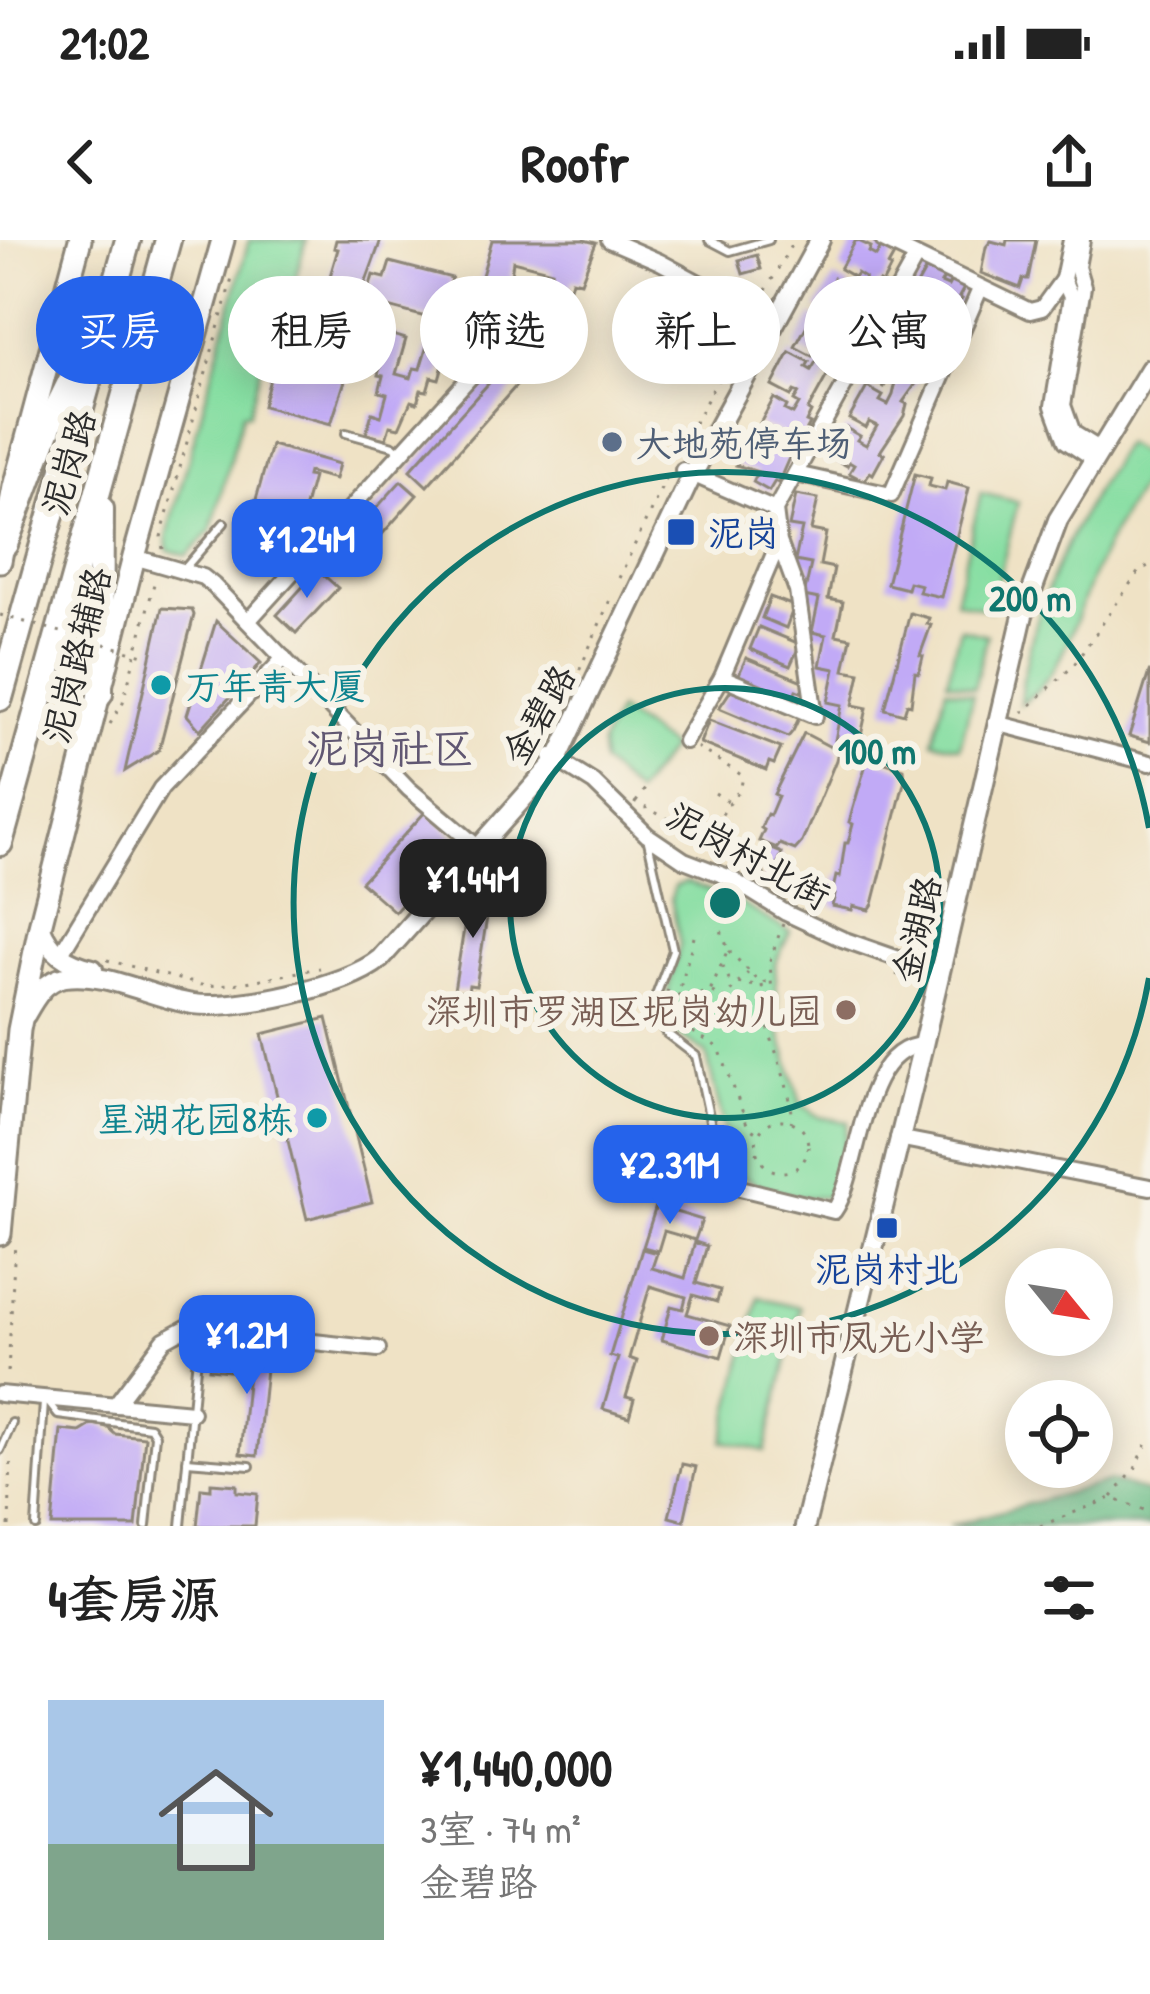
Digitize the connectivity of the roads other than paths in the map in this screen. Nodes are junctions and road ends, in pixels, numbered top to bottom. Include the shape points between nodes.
1 (80, 240) edge
2 (118, 240) edge
3 (128, 240) edge
4 (169, 240) edge
5 (224, 240) edge
6 (609, 240) edge
7 (709, 240) edge
8 (769, 240) edge
9 (807, 240) edge
10 (820, 240) edge
11 (883, 240) edge
12 (1071, 240) edge
13 (1082, 240) edge
14 (916, 257) junction
15 (114, 276) edge
16 (118, 276) edge
17 (687, 276) edge
18 (1063, 279) junction
19 (780, 285) edge
20 (980, 289) junction
21 (780, 292) edge
22 (1150, 370) edge
23 (69, 384) edge
24 (88, 384) edge
25 (465, 384) edge
26 (729, 384) edge
27 (346, 433) dead end
28 (401, 454) junction
29 (1096, 454) junction
30 (687, 472) junction
31 (796, 474) junction
32 (101, 479) junction
33 (775, 510) junction
34 (224, 523) dead end
35 (779, 542) junction
36 (2, 553) edge
37 (134, 557) junction
38 (182, 570) junction
39 (248, 621) junction
40 (284, 658) junction
41 (722, 677) junction
42 (111, 697) junction
43 (0, 698) edge
44 (996, 723) junction
45 (685, 741) road end
46 (553, 757) junction
47 (1150, 764) edge
48 (647, 835) junction
49 (0, 843) edge
50 (477, 846) junction
51 (40, 926) junction
52 (64, 948) dead end
53 (939, 973) junction
54 (19, 1030) junction
55 (923, 1046) junction
56 (898, 1138) junction
57 (691, 1176) dead end
58 (724, 1184) junction
59 (1150, 1187) edge
60 (0, 1234) edge
61 (378, 1349) dead end
62 (197, 1356) dead end
63 (0, 1394) edge
64 (45, 1399) junction
65 (115, 1405) junction
66 (192, 1412) junction
67 (12, 1423) road end
68 (0, 1450) edge
69 (187, 1461) junction
70 (250, 1466) dead end
71 (36, 1526) edge
72 (146, 1526) edge
73 (181, 1526) edge
74 (805, 1526) edge

1 - 36 main road
2 - 15 main road
3 - 16 highway, 泥岗路
4 - 32 highway, 泥岗路
5 - 37 main road, 泥岗路辅路
6 - 17 street
7 - 8 lane via 730,251
9 - 19 street, 金碧路
10 - 21 street, 金碧路
11 - 14 street
12 - 18 street
13 - 29 street via 1083,287 1063,405 1073,433
14 - 20 street
14 - 31 street
18 - 20 street via 1042,308 1030,311
18 - 29 street via 1071,297 1053,406 1066,441
20 - 31 street via 891,495
22 - 29 street, 金湖路
23 - 36 highway
24 - 43 highway, 泥岗路
25 - 28 street
26 - 30 street, 金碧路
27 - 28 lane
28 - 39 street
29 - 44 street, 金湖路 via 1037,569
30 - 33 street
30 - 46 street, 金碧路
31 - 33 street
32 - 42 highway
32 - 49 highway, 泥岗路
33 - 35 street
34 - 38 lane
35 - 41 street
35 - 41 street via 797,590 815,716
37 - 38 street
37 - 42 main road, 泥岗路辅路
38 - 39 street via 213,584
39 - 40 street
40 - 50 street
40 - 52 street via 161,788
41 - 45 street
42 - 51 main road, 泥岗路辅路
44 - 47 street
44 - 53 street, 金湖路
46 - 48 street, 泥岗村北街 via 604,791
46 - 50 street, 金碧路
48 - 53 street, 泥岗村北街 via 809,924
48 - 58 lane via 673,950 657,1019 696,1056
50 - 51 street, 金碧路 via 366,959 243,993 194,995 75,965 51,949
50 - 54 street, 金碧路 via 380,959 353,977 226,1005 68,976 36,997
51 - 54 main road, 泥岗路辅路
53 - 55 street, 金湖路
54 - 60 main road, 泥岗路辅路
55 - 56 street, 金湖路
55 - 58 street via 895,1058 871,1096 834,1211
56 - 59 street
56 - 74 street, 金湖路
57 - 58 street
61 - 65 street via 186,1328 164,1340
62 - 66 lane
63 - 64 street
64 - 65 street
64 - 71 lane
64 - 72 lane via 58,1415 150,1427
65 - 66 street
66 - 69 lane
67 - 68 lane
69 - 70 lane
69 - 73 lane

